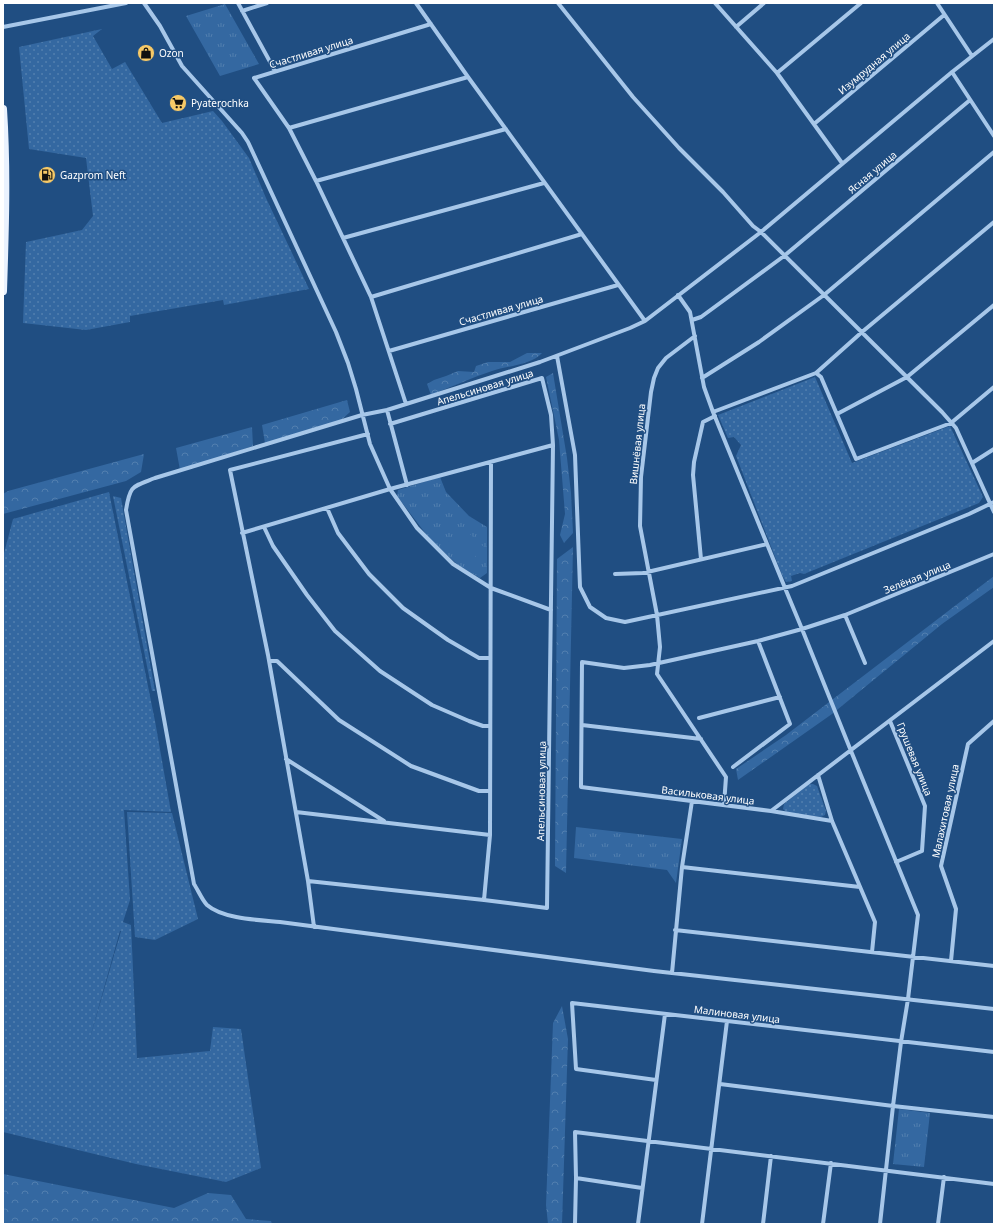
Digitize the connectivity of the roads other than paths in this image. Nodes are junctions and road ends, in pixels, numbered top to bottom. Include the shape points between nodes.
1 (126, 3) edge
2 (144, 3) edge
3 (238, 3) edge
4 (267, 3) edge
5 (416, 3) edge
6 (558, 3) edge
7 (715, 3) edge
8 (764, 3) edge
9 (861, 3) edge
10 (937, 3) edge
11 (242, 11) junction
12 (944, 15) junction
13 (431, 24) junction
14 (3, 27) edge
15 (736, 27) junction
16 (994, 39) edge
17 (972, 56) junction
18 (275, 71) junction
19 (952, 72) junction
20 (777, 73) junction
21 (468, 77) junction
22 (970, 100) junction
23 (3, 109) edge
24 (814, 124) junction
25 (289, 128) junction
26 (506, 129) junction
27 (994, 136) edge
28 (994, 152) edge
29 (842, 163) junction
30 (316, 181) junction
31 (544, 183) junction
32 (994, 222) edge
33 (761, 232) junction
34 (582, 234) junction
35 (343, 238) junction
36 (784, 256) junction
37 (618, 285) junction
38 (3, 291) edge
39 (678, 295) junction
40 (824, 295) junction
41 (371, 297) junction
42 (994, 305) edge
43 (692, 320) junction
44 (645, 321) junction
45 (862, 332) junction
46 (695, 336) junction
47 (388, 351) junction
48 (557, 356) junction
49 (816, 373) junction
50 (702, 378) junction
51 (907, 378) junction
52 (994, 387) edge
53 (406, 404) junction
54 (387, 410) junction
55 (714, 414) junction
56 (837, 414) junction
57 (362, 415) junction
58 (951, 423) junction
59 (390, 424) junction
60 (368, 434) junction
61 (554, 445) junction
62 (994, 449) edge
63 (491, 462) junction
64 (972, 462) junction
65 (407, 485) junction
66 (390, 489) junction
67 (993, 503) edge
68 (327, 508) junction
69 (994, 512) edge
70 (264, 527) junction
71 (242, 533) junction
72 (767, 544) junction
73 (994, 554) edge
74 (701, 559) junction
75 (649, 571) junction
76 (615, 574) dead end
77 (490, 588) junction
78 (785, 588) junction
79 (551, 610) junction
80 (657, 615) junction
81 (845, 615) junction
82 (802, 629) junction
83 (758, 641) junction
84 (994, 641) edge
85 (490, 658) junction
86 (268, 661) junction
87 (657, 663) junction
88 (865, 663) dead end
89 (780, 697) junction
90 (699, 718) dead end
91 (890, 721) junction
92 (994, 721) edge
93 (582, 725) junction
94 (490, 726) junction
95 (701, 739) junction
96 (851, 752) junction
97 (286, 759) junction
98 (733, 767) dead end
99 (818, 775) junction
100 (490, 792) junction
101 (692, 801) junction
102 (724, 805) junction
103 (772, 811) junction
104 (296, 812) junction
105 (832, 821) junction
106 (385, 822) junction
107 (490, 835) junction
108 (896, 862) junction
109 (682, 867) junction
110 (308, 881) junction
111 (860, 887) junction
112 (484, 900) junction
113 (314, 927) junction
114 (675, 930) junction
115 (872, 952) junction
116 (913, 957) junction
117 (952, 961) junction
118 (994, 966) edge
119 (672, 973) junction
120 (908, 999) junction
121 (994, 1009) edge
122 (665, 1014) junction
123 (727, 1021) junction
124 (901, 1042) junction
125 (994, 1052) edge
126 (656, 1080) junction
127 (720, 1084) junction
128 (893, 1106) junction
129 (994, 1117) edge
130 (648, 1141) junction
131 (712, 1148) junction
132 (771, 1156) junction
133 (831, 1164) junction
134 (885, 1170) junction
135 (576, 1178) junction
136 (944, 1178) junction
137 (994, 1184) edge
138 (642, 1188) junction
139 (575, 1224) edge
140 (638, 1224) edge
141 (702, 1224) edge
142 (763, 1224) edge
143 (823, 1224) edge
144 (880, 1224) edge
145 (938, 1224) edge

1 - 14 street
2 - 57 street via 182,66 248,142 336,332 356,388
3 - 11 street
4 - 11 street
5 - 13 street
6 - 33 street via 633,97
7 - 15 street
8 - 15 street
9 - 20 street
10 - 12 street
11 - 18 street
12 - 17 street
12 - 24 street, Изумрудная улица
13 - 18 street, Счастливая улица
13 - 21 street
15 - 20 street
16 - 17 street
17 - 19 street
18 - 25 street, Счастливая улица via 254,78
19 - 22 street
19 - 29 street
20 - 24 street
21 - 25 street
21 - 26 street
22 - 27 street
22 - 36 street, Ясная улица
23 - 38 main road
24 - 29 street
25 - 30 street, Счастливая улица
26 - 30 street
26 - 31 street
28 - 40 street
29 - 33 street
30 - 35 street, Счастливая улица
31 - 34 street
31 - 35 street
32 - 45 street
33 - 36 street
33 - 39 street
34 - 37 street
34 - 41 street
35 - 41 street, Счастливая улица
36 - 40 street
36 - 43 street via 701,317
37 - 44 street
37 - 47 street, Счастливая улица
39 - 43 street via 690,312
39 - 44 street
40 - 45 street
40 - 50 street via 759,342
41 - 47 street, Счастливая улица
42 - 51 street
43 - 46 street
44 - 48 street
45 - 49 street
45 - 51 street
46 - 50 street
46 - 75 street, Вишнёвая улица via 666,358 658,368 651,392 640,491 640,526
47 - 53 street, Счастливая улица
48 - 53 street
48 - 80 street via 575,455 580,586 590,607 606,618 625,622
49 - 55 street
49 - 56 street via 821,377
50 - 55 street
51 - 56 street
51 - 58 street
52 - 58 street
53 - 54 street
54 - 57 street
54 - 59 street
55 - 72 street
55 - 74 street via 703,422 694,462
56 - 58 street via 856,459
57 - 60 street
57 - 113 street via 154,478 133,487 128,496 126,510 194,884 206,905 224,914
58 - 64 street via 956,428
59 - 61 street, Апельсиновая улица via 542,378 551,415
59 - 65 street
60 - 66 street
60 - 71 street via 230,470
61 - 63 street
61 - 79 street, Апельсиновая улица
62 - 64 street
63 - 65 street
63 - 77 street
64 - 67 street
65 - 66 street
66 - 68 street
66 - 77 street via 417,528 453,564
67 - 69 street
67 - 78 street
68 - 70 street
68 - 85 street via 342,539 369,574 403,608 478,658
70 - 71 street
70 - 94 street via 311,601 335,630 380,671 432,705 469,721
71 - 86 street
72 - 74 street
72 - 78 street
73 - 81 street, Зелёная улица
74 - 75 street
75 - 76 street
75 - 80 street, Вишнёвая улица
77 - 79 street
77 - 85 street
78 - 80 street
78 - 82 street
79 - 112 street, Апельсиновая улица via 548,908
80 - 87 street, Вишнёвая улица via 660,647
81 - 82 street, Зелёная улица
81 - 88 street
82 - 83 street, Зелёная улица
82 - 96 street
83 - 87 street, Зелёная улица
83 - 89 street
84 - 91 street, Грушевая улица
85 - 94 street
86 - 97 street
86 - 100 street via 277,662 339,720 411,766 479,791
87 - 93 street via 624,668 582,662
87 - 95 street via 657,674
89 - 90 street
89 - 98 street via 790,724
91 - 96 street, Грушевая улица
91 - 108 street, Грушевая улица via 925,806 922,852
92 - 117 street, Малахитовая улица via 968,744 941,866 956,909
93 - 95 street
93 - 101 street, Васильковая улица via 581,787
94 - 100 street
95 - 102 street via 726,777
96 - 99 street, Грушевая улица
96 - 108 street
97 - 104 street
97 - 106 street
99 - 103 street, Грушевая улица
99 - 105 street
100 - 107 street
101 - 102 street, Васильковая улица
101 - 109 street
102 - 103 street, Васильковая улица
103 - 105 street, Васильковая улица
104 - 106 street
104 - 110 street
105 - 111 street
106 - 107 street
107 - 112 street
108 - 116 street via 918,915
109 - 111 street
109 - 114 street
110 - 112 street, Апельсиновая улица
110 - 113 street
111 - 115 street via 875,922
113 - 119 street
114 - 115 street
114 - 119 street
115 - 116 street
116 - 117 street
116 - 120 street
117 - 118 street
119 - 120 street
120 - 121 street
120 - 124 street
122 - 123 street, Малиновая улица
122 - 126 street
122 - 126 street, Малиновая улица via 572,1003 576,1069
123 - 124 street, Малиновая улица
123 - 127 street
124 - 125 street, Малиновая улица
124 - 128 street
126 - 130 street
127 - 128 street
127 - 131 street
128 - 129 street
128 - 134 street
130 - 131 street
130 - 135 street via 575,1132
130 - 138 street
131 - 132 street
131 - 141 street
132 - 133 street
132 - 142 street
133 - 134 street
133 - 143 street
134 - 136 street
134 - 144 street
135 - 138 street
135 - 139 street
136 - 137 street
136 - 145 street
138 - 140 street

